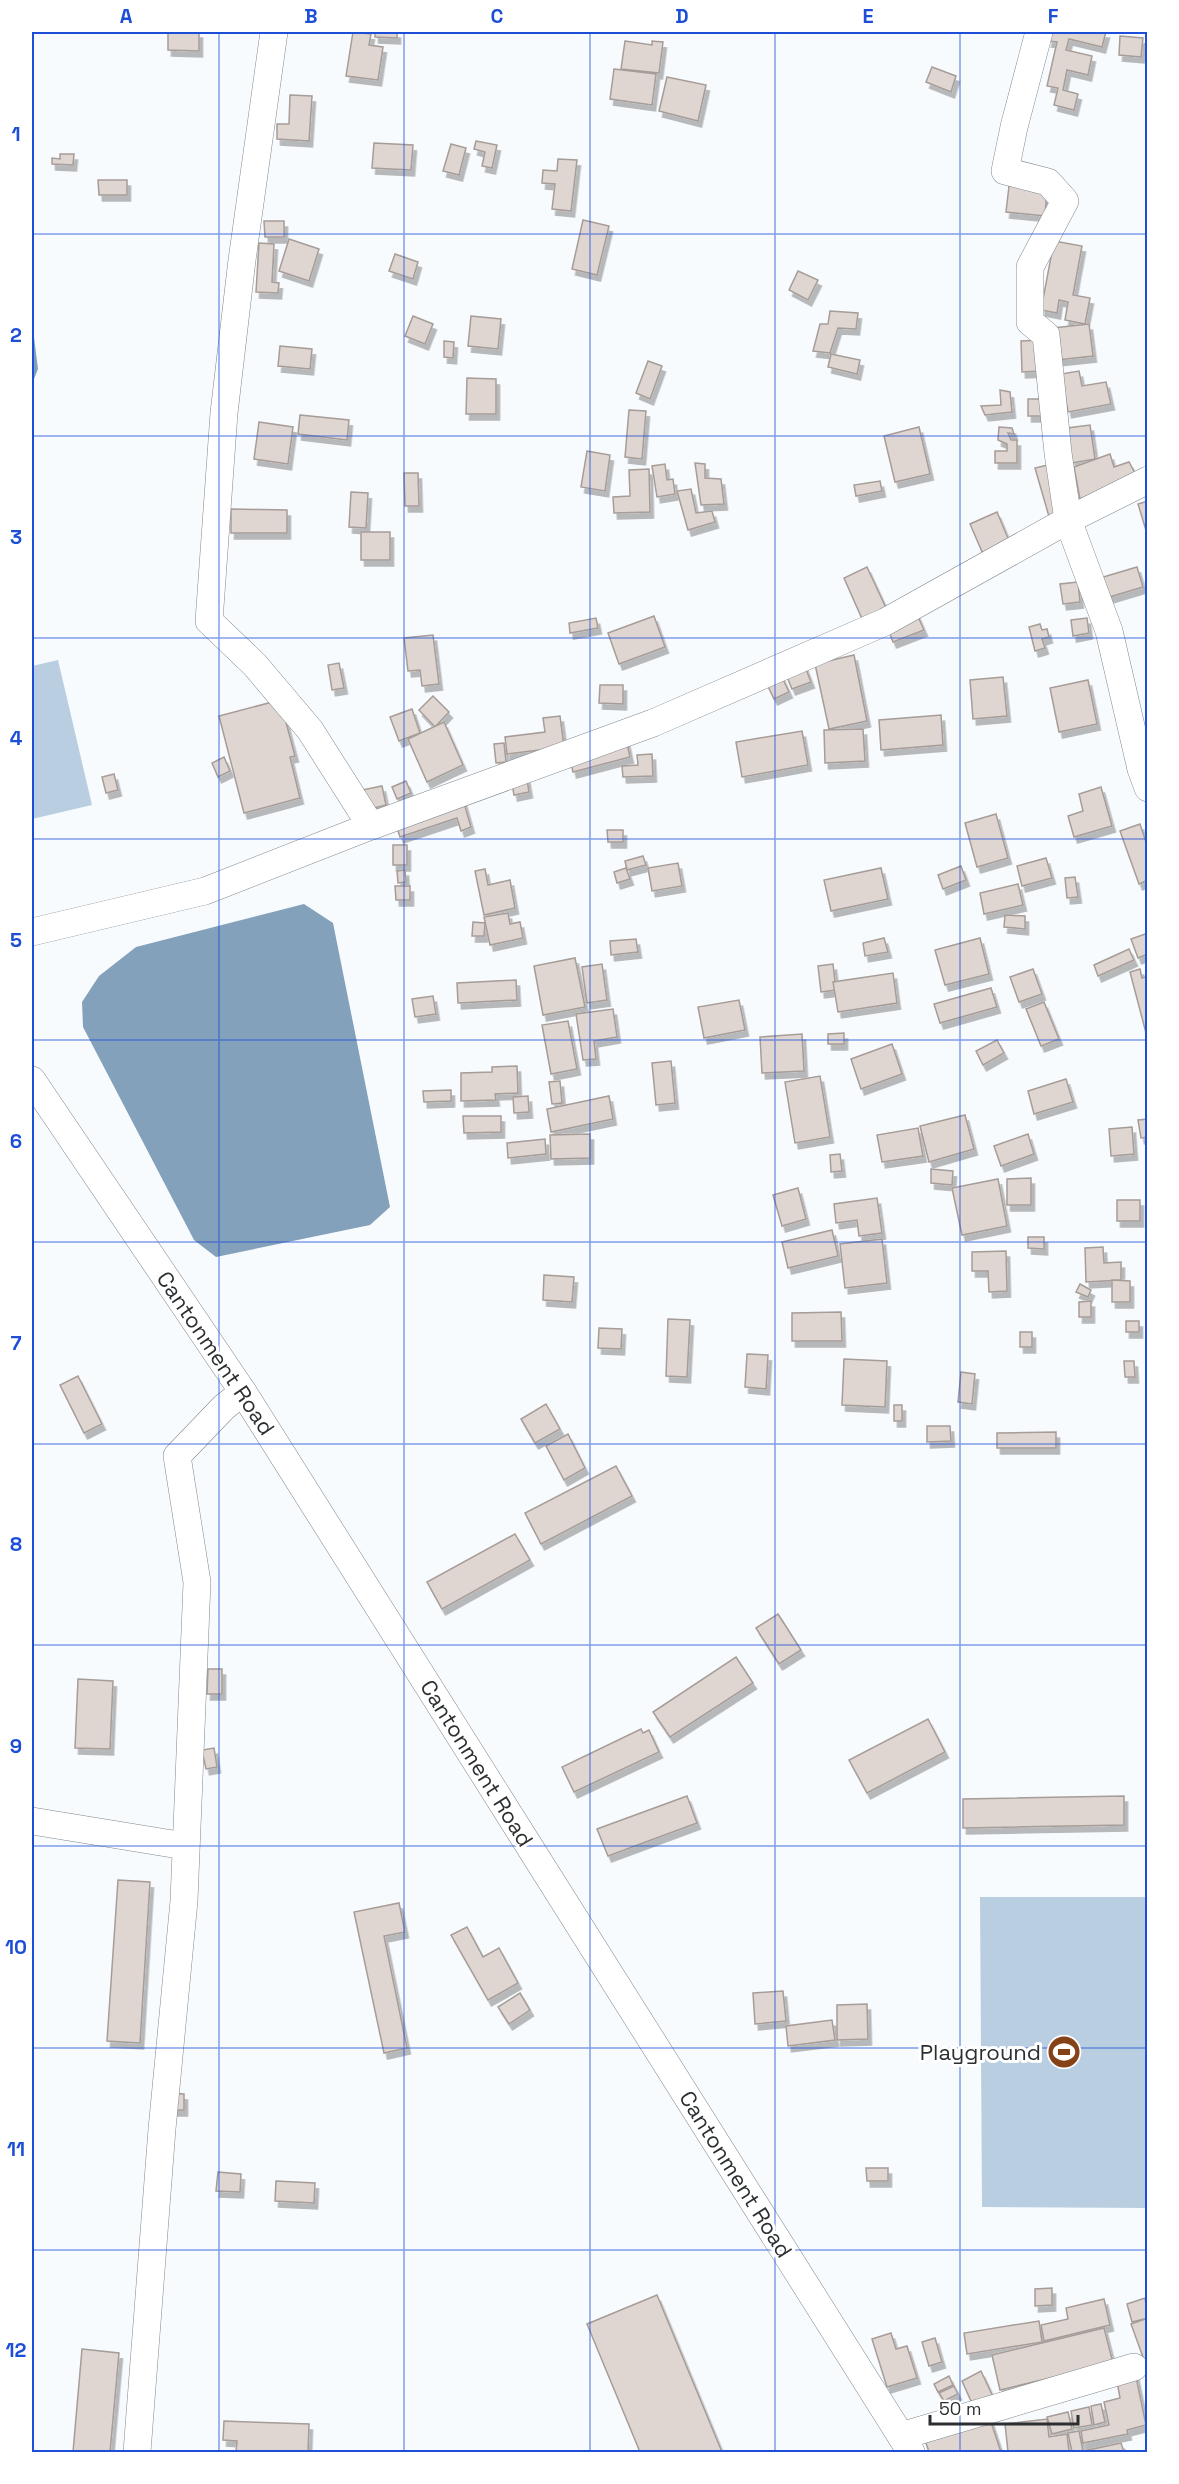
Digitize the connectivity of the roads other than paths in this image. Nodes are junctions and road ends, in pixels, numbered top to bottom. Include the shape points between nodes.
1 (274, 32) edge
2 (1039, 32) edge
3 (1148, 480) edge
4 (1068, 520) junction
5 (1148, 788) edge
6 (371, 826) junction
7 (32, 932) edge
8 (32, 1080) edge
9 (243, 1392) junction
10 (32, 1821) edge
11 (184, 1845) junction
12 (1134, 2367) dead end
13 (906, 2444) edge
14 (137, 2452) edge

1 - 6 street via 224,413 209,621 255,665 310,730
2 - 4 street via 1005,171 1048,182 1065,201 1030,267 1030,322 1046,335
3 - 4 street
4 - 5 street via 1109,631 1140,769
4 - 6 street via 885,622 653,723
6 - 7 street via 205,891
8 - 9 street, Cantonment Road
9 - 11 street via 177,1456 197,1582
9 - 13 street, Cantonment Road
10 - 11 street
11 - 14 street via 184,1901
12 - 13 street

